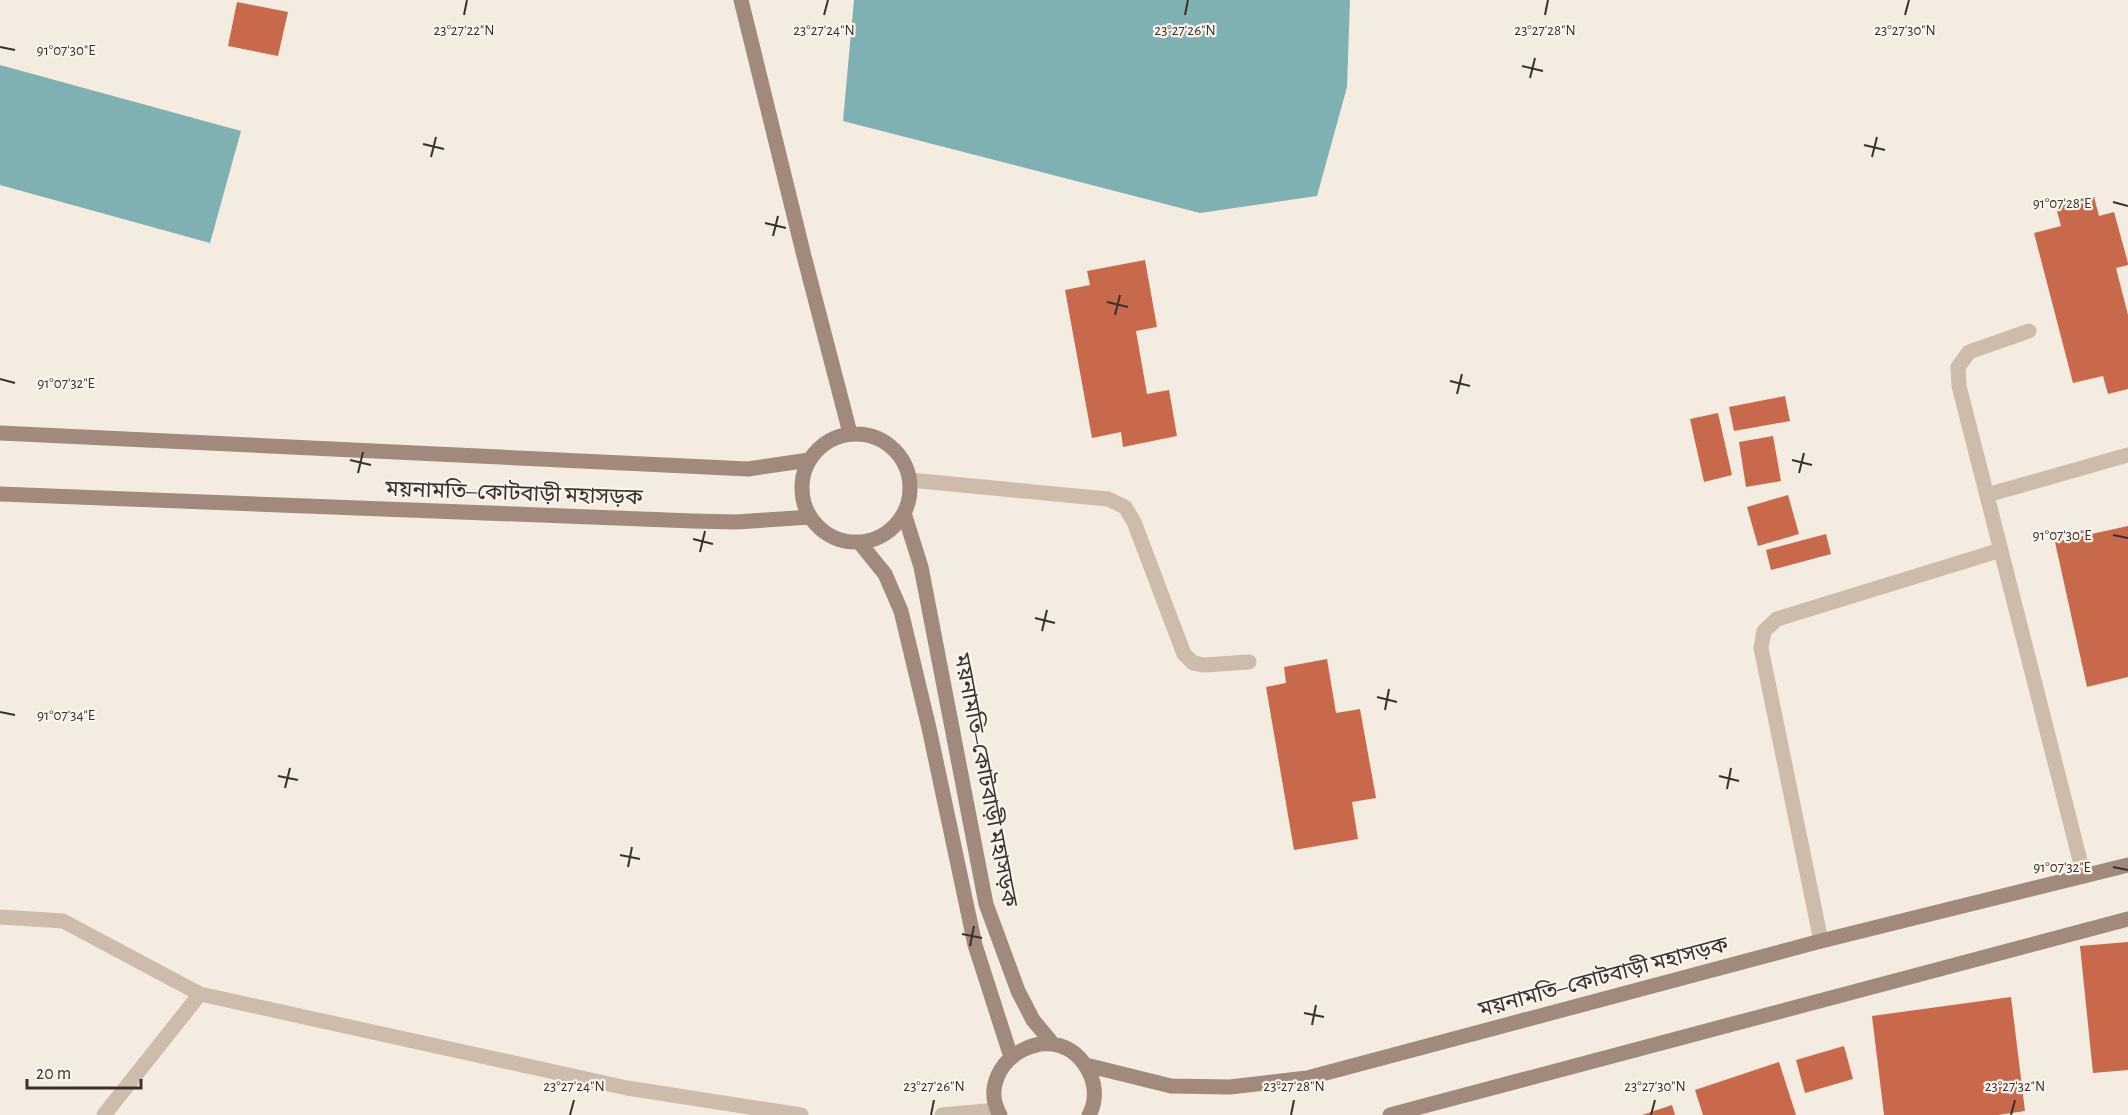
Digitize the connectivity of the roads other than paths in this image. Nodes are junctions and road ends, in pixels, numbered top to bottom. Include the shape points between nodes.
1 (741, 0) edge
2 (2029, 331) dead end
3 (0, 433) edge
4 (850, 433) junction
5 (2128, 455) edge
6 (809, 460) junction
7 (910, 480) junction
8 (0, 494) edge
9 (1987, 495) junction
10 (904, 513) junction
11 (810, 517) junction
12 (859, 542) junction
13 (2001, 550) junction
14 (1249, 662) dead end
15 (2128, 865) edge
16 (2084, 876) junction
17 (0, 917) edge
18 (2128, 919) edge
19 (1821, 941) junction
20 (200, 994) junction
21 (1053, 1044) junction
22 (1011, 1057) junction
23 (1086, 1065) junction
24 (999, 1112) edge
25 (104, 1115) edge
26 (801, 1115) edge
27 (942, 1115) edge
28 (1089, 1115) edge
29 (1389, 1115) edge

1 - 4 main road
2 - 9 street via 1969,352 1959,367 1959,386
3 - 6 main road, ময়নামতি–কোটবাড়ী মহাসড়ক via 748,469
4 - 6 main road via 820,447
4 - 7 main road via 883,440 905,464
5 - 9 street
6 - 11 main road via 801,488
7 - 10 main road, ময়নামতি–কোটবাড়ী মহাসড়ক via 910,497
7 - 14 street via 1108,499 1125,507 1184,654 1193,663 1204,665
8 - 11 main road, ময়নামতি–কোটবাড়ী মহাসড়ক via 693,521
9 - 13 street
10 - 12 main road via 893,528 878,538
10 - 21 main road, ময়নামতি–কোটবাড়ী মহাসড়ক via 921,567 986,904 1018,991
11 - 12 main road via 831,537
12 - 22 main road, ময়নামতি–কোটবাড়ী মহাসড়ক via 885,574 901,611 975,945
13 - 16 street
13 - 19 street via 1776,619 1764,631 1761,648
15 - 16 main road, ময়নামতি–কোটবাড়ী মহাসড়ক
16 - 19 main road, ময়নামতি–কোটবাড়ী মহাসড়ক
17 - 20 street via 63,921
18 - 29 main road
19 - 23 main road, ময়নামতি–কোটবাড়ী মহাসড়ক via 1307,1078 1230,1087 1171,1086
20 - 25 street
20 - 26 street via 627,1088
21 - 22 main road via 1024,1048
21 - 23 main road, ময়নামতি–কোটবাড়ী মহাসড়ক via 1066,1048
22 - 24 main road via 997,1081
23 - 28 main road via 1095,1096
24 - 27 street

